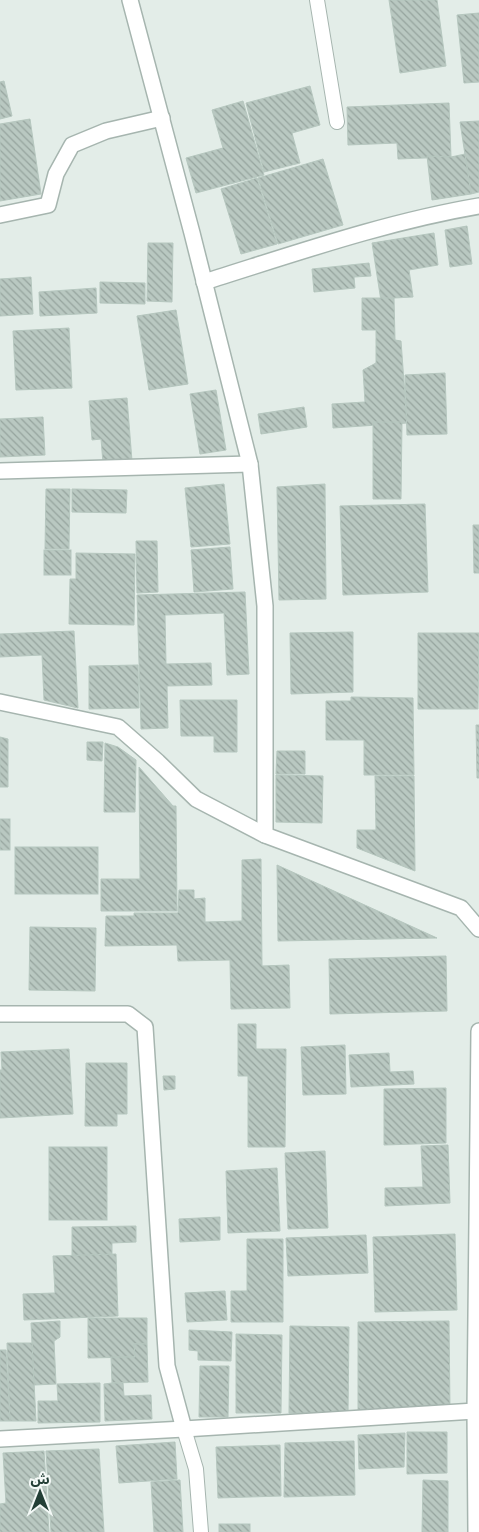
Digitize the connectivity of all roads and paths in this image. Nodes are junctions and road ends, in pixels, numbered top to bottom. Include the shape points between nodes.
1 (130, 0) edge
2 (317, 0) edge
3 (162, 118) junction
4 (337, 122) dead end
5 (479, 206) edge
6 (0, 215) edge
7 (204, 282) junction
8 (250, 464) junction
9 (0, 471) edge
10 (0, 702) edge
11 (265, 835) junction
12 (479, 929) edge
13 (0, 1014) edge
14 (479, 1031) edge
15 (479, 1046) edge
16 (475, 1411) junction
17 (184, 1429) junction
18 (0, 1439) edge
19 (200, 1532) edge
20 (476, 1532) edge

1 - 3 street
2 - 4 lane
3 - 6 street via 106,131 72,145 56,174 48,205
3 - 7 street
5 - 7 street via 357,235
7 - 8 street
8 - 9 street
8 - 11 street via 265,606
10 - 11 street via 118,727 196,800
11 - 12 street via 460,908
13 - 17 street via 128,1014 145,1027 167,1366
14 - 15 street
15 - 16 street
16 - 17 street
16 - 20 street
17 - 18 street
17 - 19 lane via 196,1469

